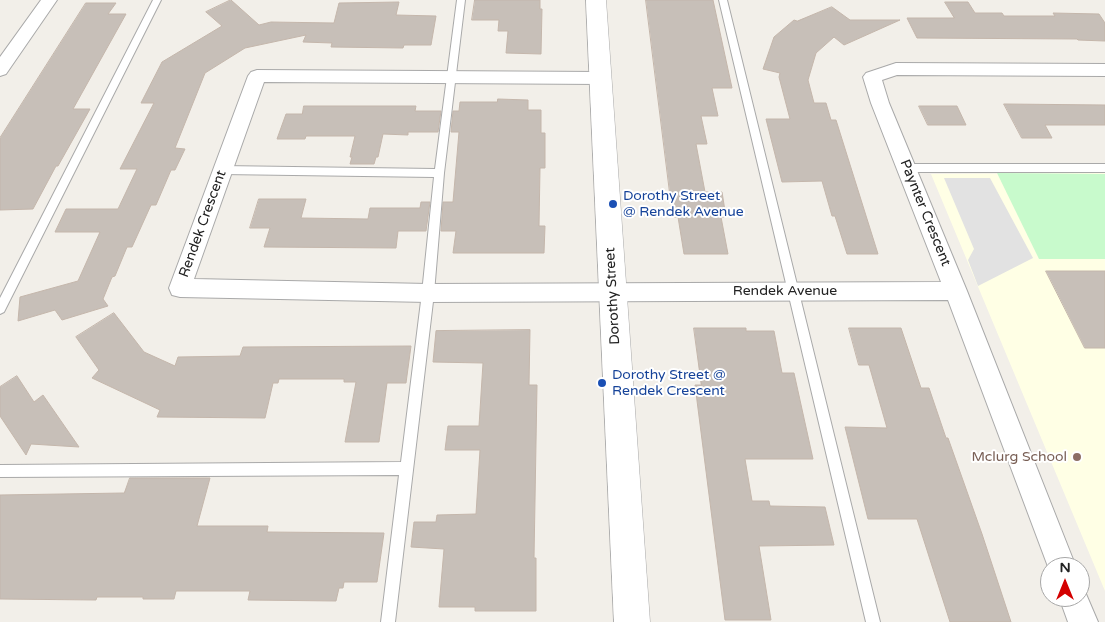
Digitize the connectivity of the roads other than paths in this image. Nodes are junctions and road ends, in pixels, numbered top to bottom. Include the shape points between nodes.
1 (49, 0) edge
2 (157, 0) edge
3 (461, 0) edge
4 (596, 0) edge
5 (723, 0) edge
6 (0, 70) edge
7 (1105, 70) edge
8 (451, 78) junction
9 (601, 78) junction
10 (907, 168) junction
11 (1105, 168) edge
12 (222, 170) junction
13 (439, 173) junction
14 (794, 291) junction
15 (956, 291) junction
16 (613, 292) junction
17 (428, 293) junction
18 (0, 309) edge
19 (407, 468) junction
20 (0, 471) edge
21 (1058, 557) edge
22 (1077, 607) edge
23 (388, 622) edge
24 (632, 622) edge
25 (873, 622) edge
26 (1082, 622) edge

1 - 6 street
2 - 18 lane
3 - 8 lane
4 - 9 street, Dorothy Street
5 - 14 lane
7 - 10 street, Paynter Crescent via 896,69 872,76
8 - 9 street, Rendek Crescent
8 - 12 street, Rendek Crescent via 257,76
8 - 13 lane
9 - 16 street, Dorothy Street
10 - 11 lane
10 - 15 street, Paynter Crescent
12 - 13 lane
12 - 17 street, Rendek Crescent via 180,288
13 - 17 lane
14 - 15 street, Rendek Avenue
14 - 16 street, Rendek Avenue
14 - 25 lane
15 - 21 street, Paynter Crescent
16 - 17 street, Rendek Crescent
16 - 24 street, Dorothy Street
17 - 19 lane
19 - 20 lane
19 - 23 lane
22 - 26 street

